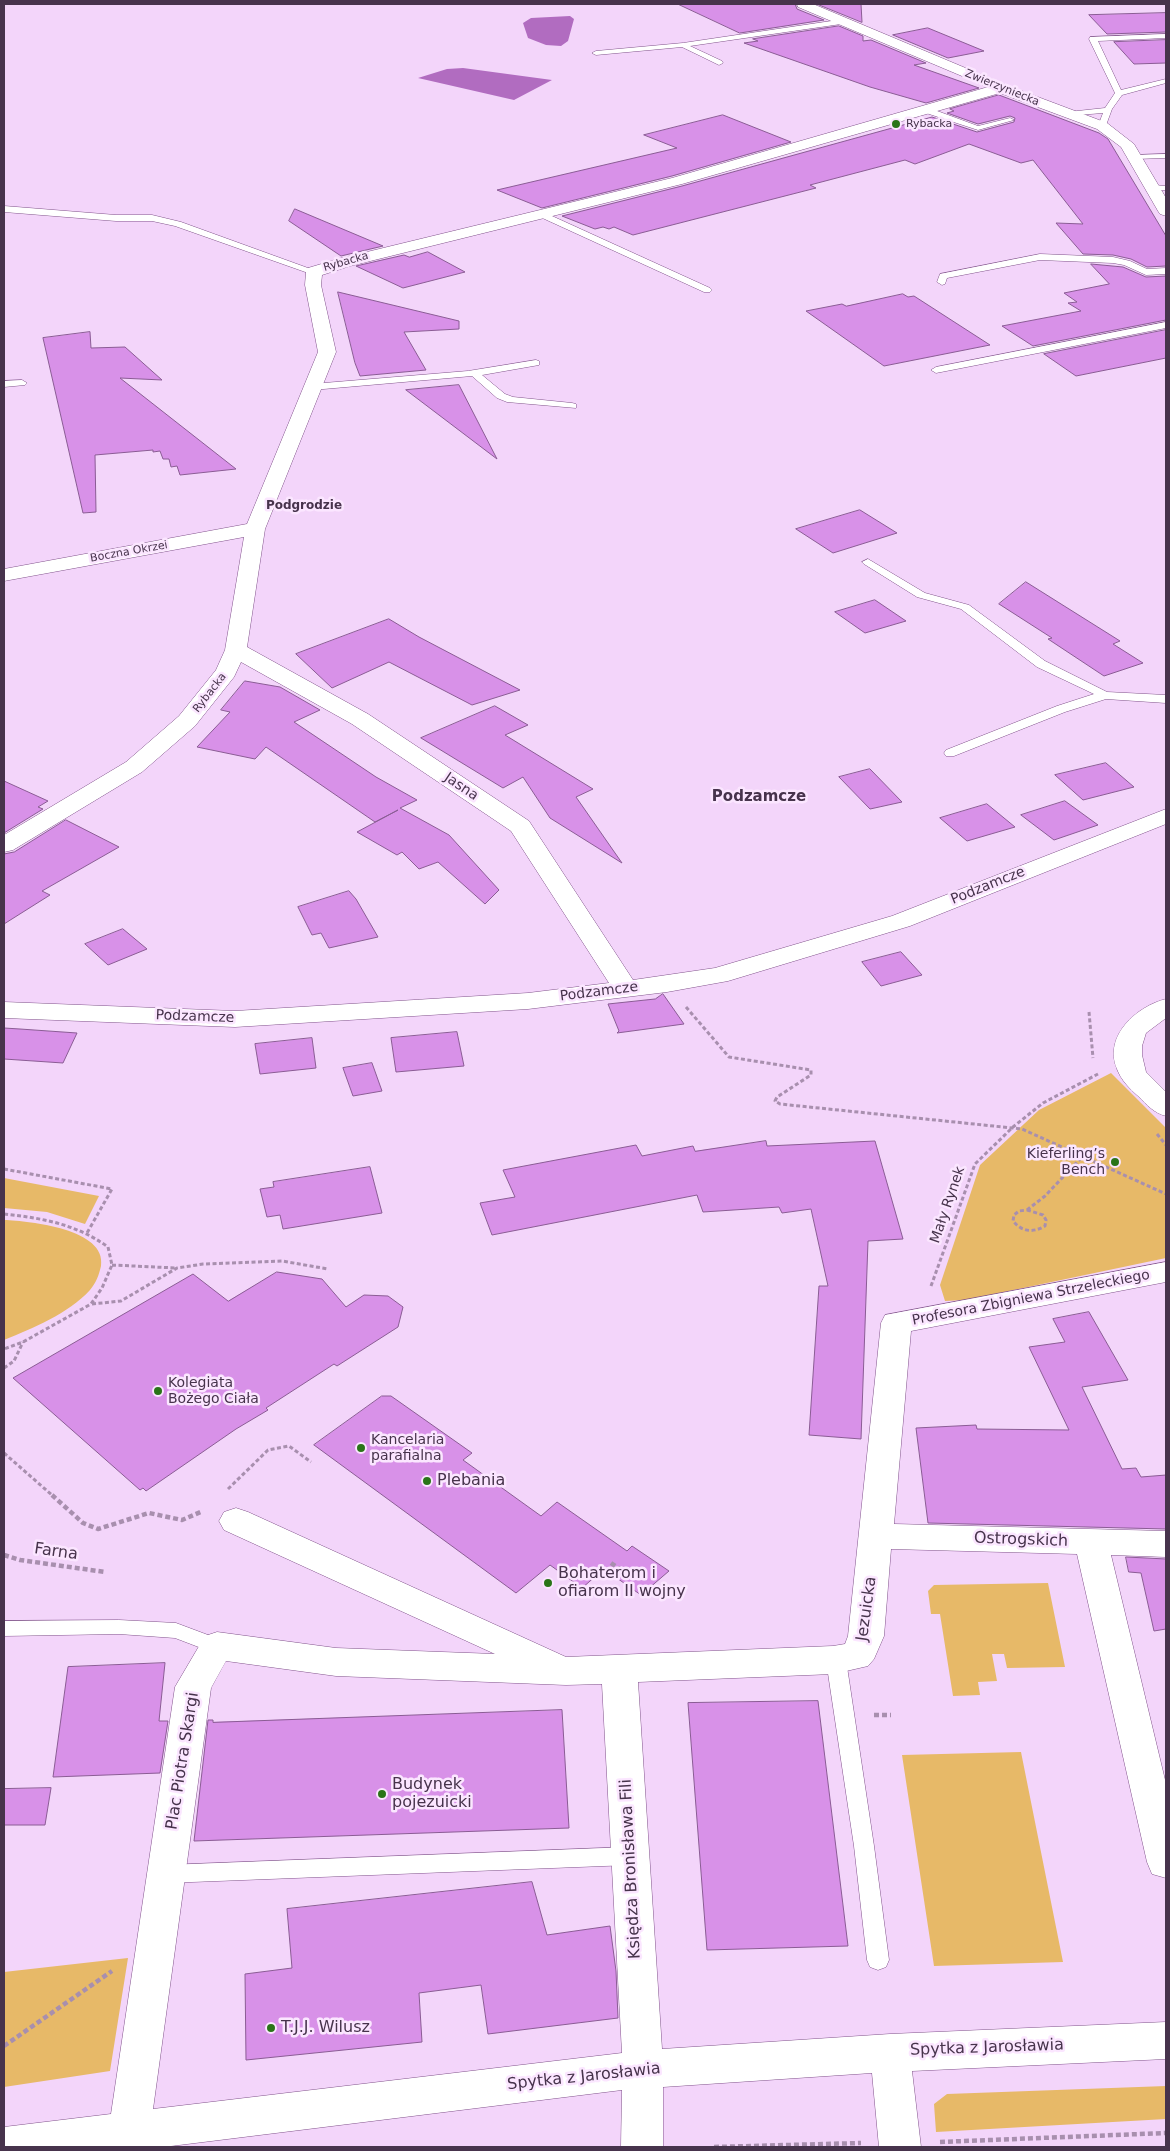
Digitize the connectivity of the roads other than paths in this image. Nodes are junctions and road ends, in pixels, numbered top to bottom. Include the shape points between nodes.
1 (804, 4) edge
2 (845, 21) junction
3 (1166, 36) edge
4 (683, 45) junction
5 (596, 54) dead end
6 (719, 63) dead end
7 (1166, 81) edge
8 (1002, 88) junction
9 (1118, 93) junction
10 (926, 110) junction
11 (1107, 110) junction
12 (1068, 114) junction
13 (1010, 120) dead end
14 (1102, 126) junction
15 (1166, 156) edge
16 (1134, 157) junction
17 (1159, 188) edge
18 (4, 209) edge
19 (1166, 211) edge
20 (541, 214) junction
21 (1166, 271) edge
22 (314, 272) junction
23 (942, 282) dead end
24 (707, 290) dead end
25 (1166, 325) edge
26 (1166, 333) edge
27 (1100, 345) dead end
28 (536, 363) dead end
29 (936, 370) dead end
30 (474, 374) junction
31 (22, 383) dead end
32 (4, 384) edge
33 (312, 387) junction
34 (572, 406) dead end
35 (255, 529) junction
36 (868, 562) dead end
37 (4, 575) edge
38 (236, 650) junction
39 (1105, 696) junction
40 (1166, 699) edge
41 (950, 753) dead end
42 (1166, 816) edge
43 (4, 845) edge
44 (625, 988) junction
45 (1166, 1007) edge
46 (4, 1010) edge
47 (1166, 1107) edge
48 (1166, 1272) edge
49 (896, 1323) joint
50 (221, 1508) road end
51 (876, 1536) junction
52 (1091, 1542) junction
53 (1166, 1544) edge
54 (4, 1629) edge
55 (217, 1646) junction
56 (836, 1660) junction
57 (619, 1668) junction
58 (566, 1671) junction
59 (630, 1856) junction
60 (1166, 1862) edge
61 (166, 1874) junction
62 (878, 1960) dead end
63 (1166, 2041) edge
64 (890, 2052) junction
65 (643, 2069) junction
66 (129, 2132) junction
67 (902, 2144) edge
68 (4, 2147) edge
69 (642, 2147) edge

1 - 2 street, Zwierzyniecka
2 - 4 lane
2 - 8 street, Zwierzyniecka
3 - 9 lane via 1093,39
4 - 5 lane
4 - 6 lane
7 - 9 lane
8 - 10 street, Rybacka
8 - 12 street, Zwierzyniecka
9 - 11 lane
10 - 13 lane via 978,128
10 - 20 street, Rybacka via 677,181
11 - 12 lane
11 - 14 lane
12 - 14 street, Zwierzyniecka
14 - 16 street, Zwierzyniecka via 1127,144
15 - 16 lane
16 - 17 street, Zwierzyniecka
17 - 19 street, Zwierzyniecka
18 - 22 lane via 152,218 178,224
20 - 22 street, Rybacka
20 - 24 lane
21 - 23 lane via 1146,272 1113,260 1040,257 943,276
22 - 33 street, Rybacka via 313,285 326,352
25 - 29 lane
26 - 27 lane
28 - 30 lane
30 - 33 lane
30 - 34 lane via 511,400
31 - 32 lane
33 - 35 street, Rybacka
35 - 37 street, Boczna Okrzei
35 - 38 street, Rybacka
36 - 39 lane via 921,595 965,607 1041,664
38 - 43 street, Rybacka via 226,672 187,721 134,767
38 - 44 street, Jasna via 360,719 520,826
39 - 40 lane
39 - 41 lane via 1061,709
42 - 44 street, Podzamcze via 902,921 719,975
44 - 46 street, Podzamcze via 528,1001 235,1019
45 - 47 street via 1136,1028 1127,1044 1128,1065 1135,1077
48 - 49 street, Profesora Zbigniewa Strzeleckiego
49 - 51 street, Jezuicka
50 - 58 street
51 - 52 street, Ostrogskich
51 - 56 street, Jezuicka via 862,1649 855,1656
52 - 53 street, Ostrogskich
52 - 60 street
54 - 55 lane via 119,1627 176,1631
55 - 58 street via 336,1662
55 - 61 street, Plac Piotra Skargi via 193,1687
56 - 57 street, Jezuicka
56 - 62 lane
57 - 58 street
57 - 59 street, Księdza Bronisława Fili
59 - 61 lane
59 - 65 street, Księdza Bronisława Fili
61 - 66 street, Plac Piotra Skargi
63 - 64 street, Spytka z Jarosławia
64 - 65 street, Spytka z Jarosławia
64 - 67 street
65 - 66 street, Spytka z Jarosławia
65 - 69 street, Księdza Bronisława Fili
66 - 68 street, Spytka z Jarosławia

